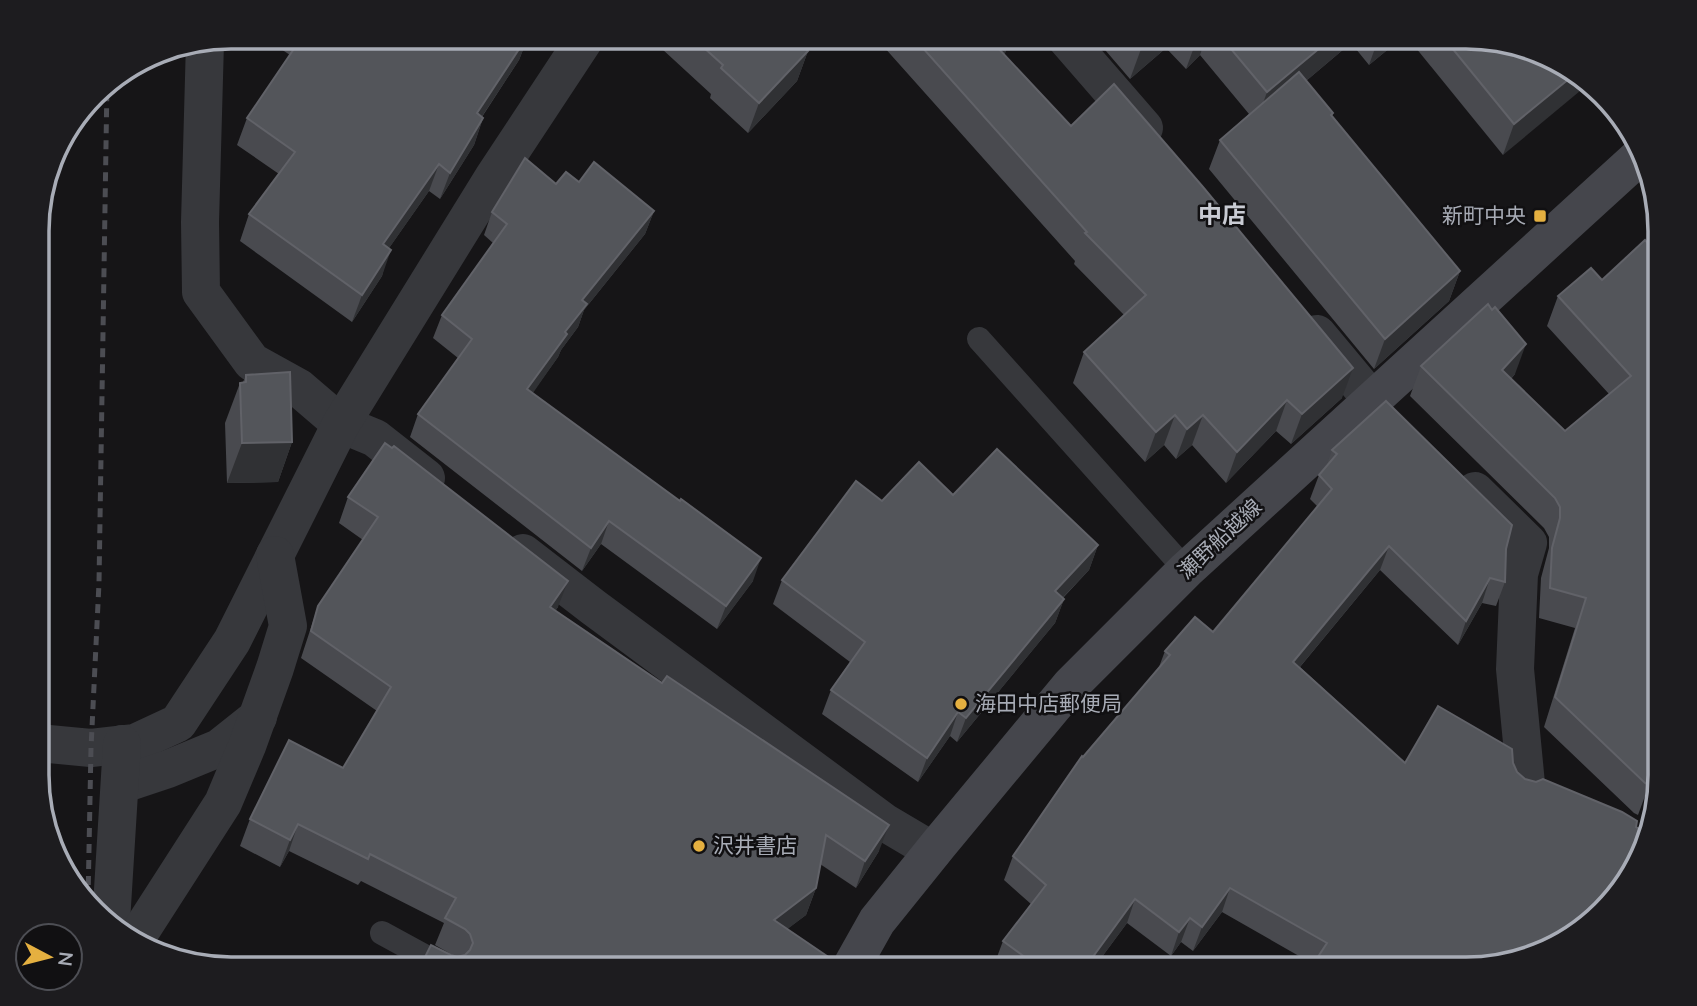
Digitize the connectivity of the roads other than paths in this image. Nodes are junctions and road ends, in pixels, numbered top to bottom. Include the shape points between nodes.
1 (578, 49) edge
2 (1075, 49) edge
3 (205, 51) edge
4 (1164, 151) edge
5 (1634, 161) edge
6 (1294, 307) edge
7 (979, 340) dead end
8 (1375, 398) junction
9 (1406, 423) edge
10 (341, 424) junction
11 (1453, 469) edge
12 (451, 497) edge
13 (495, 531) edge
14 (275, 555) junction
15 (1185, 570) junction
16 (258, 716) junction
17 (49, 744) edge
18 (122, 744) junction
19 (120, 785) junction
20 (1538, 789) edge
21 (933, 851) junction
22 (112, 912) edge
23 (140, 933) edge
24 (382, 933) dead end
25 (426, 957) edge
26 (857, 957) edge

1 - 10 street
2 - 4 street
3 - 10 street via 201,292 252,362 299,388
5 - 8 main road, 瀬野船越線
6 - 8 street
7 - 15 lane
8 - 9 street
8 - 15 main road, 瀬野船越線
10 - 12 street via 375,438
10 - 14 street
11 - 20 street via 1528,543 1519,574 1515,669
13 - 21 street via 884,822
14 - 16 street via 288,626
14 - 18 street via 232,641 177,723 135,743
15 - 21 main road, 瀬野船越線 via 1071,685
16 - 19 street via 219,748
16 - 23 street via 223,803
17 - 18 street via 91,748
18 - 19 street
19 - 22 street
21 - 26 main road, 瀬野船越線 via 877,921
24 - 25 lane

